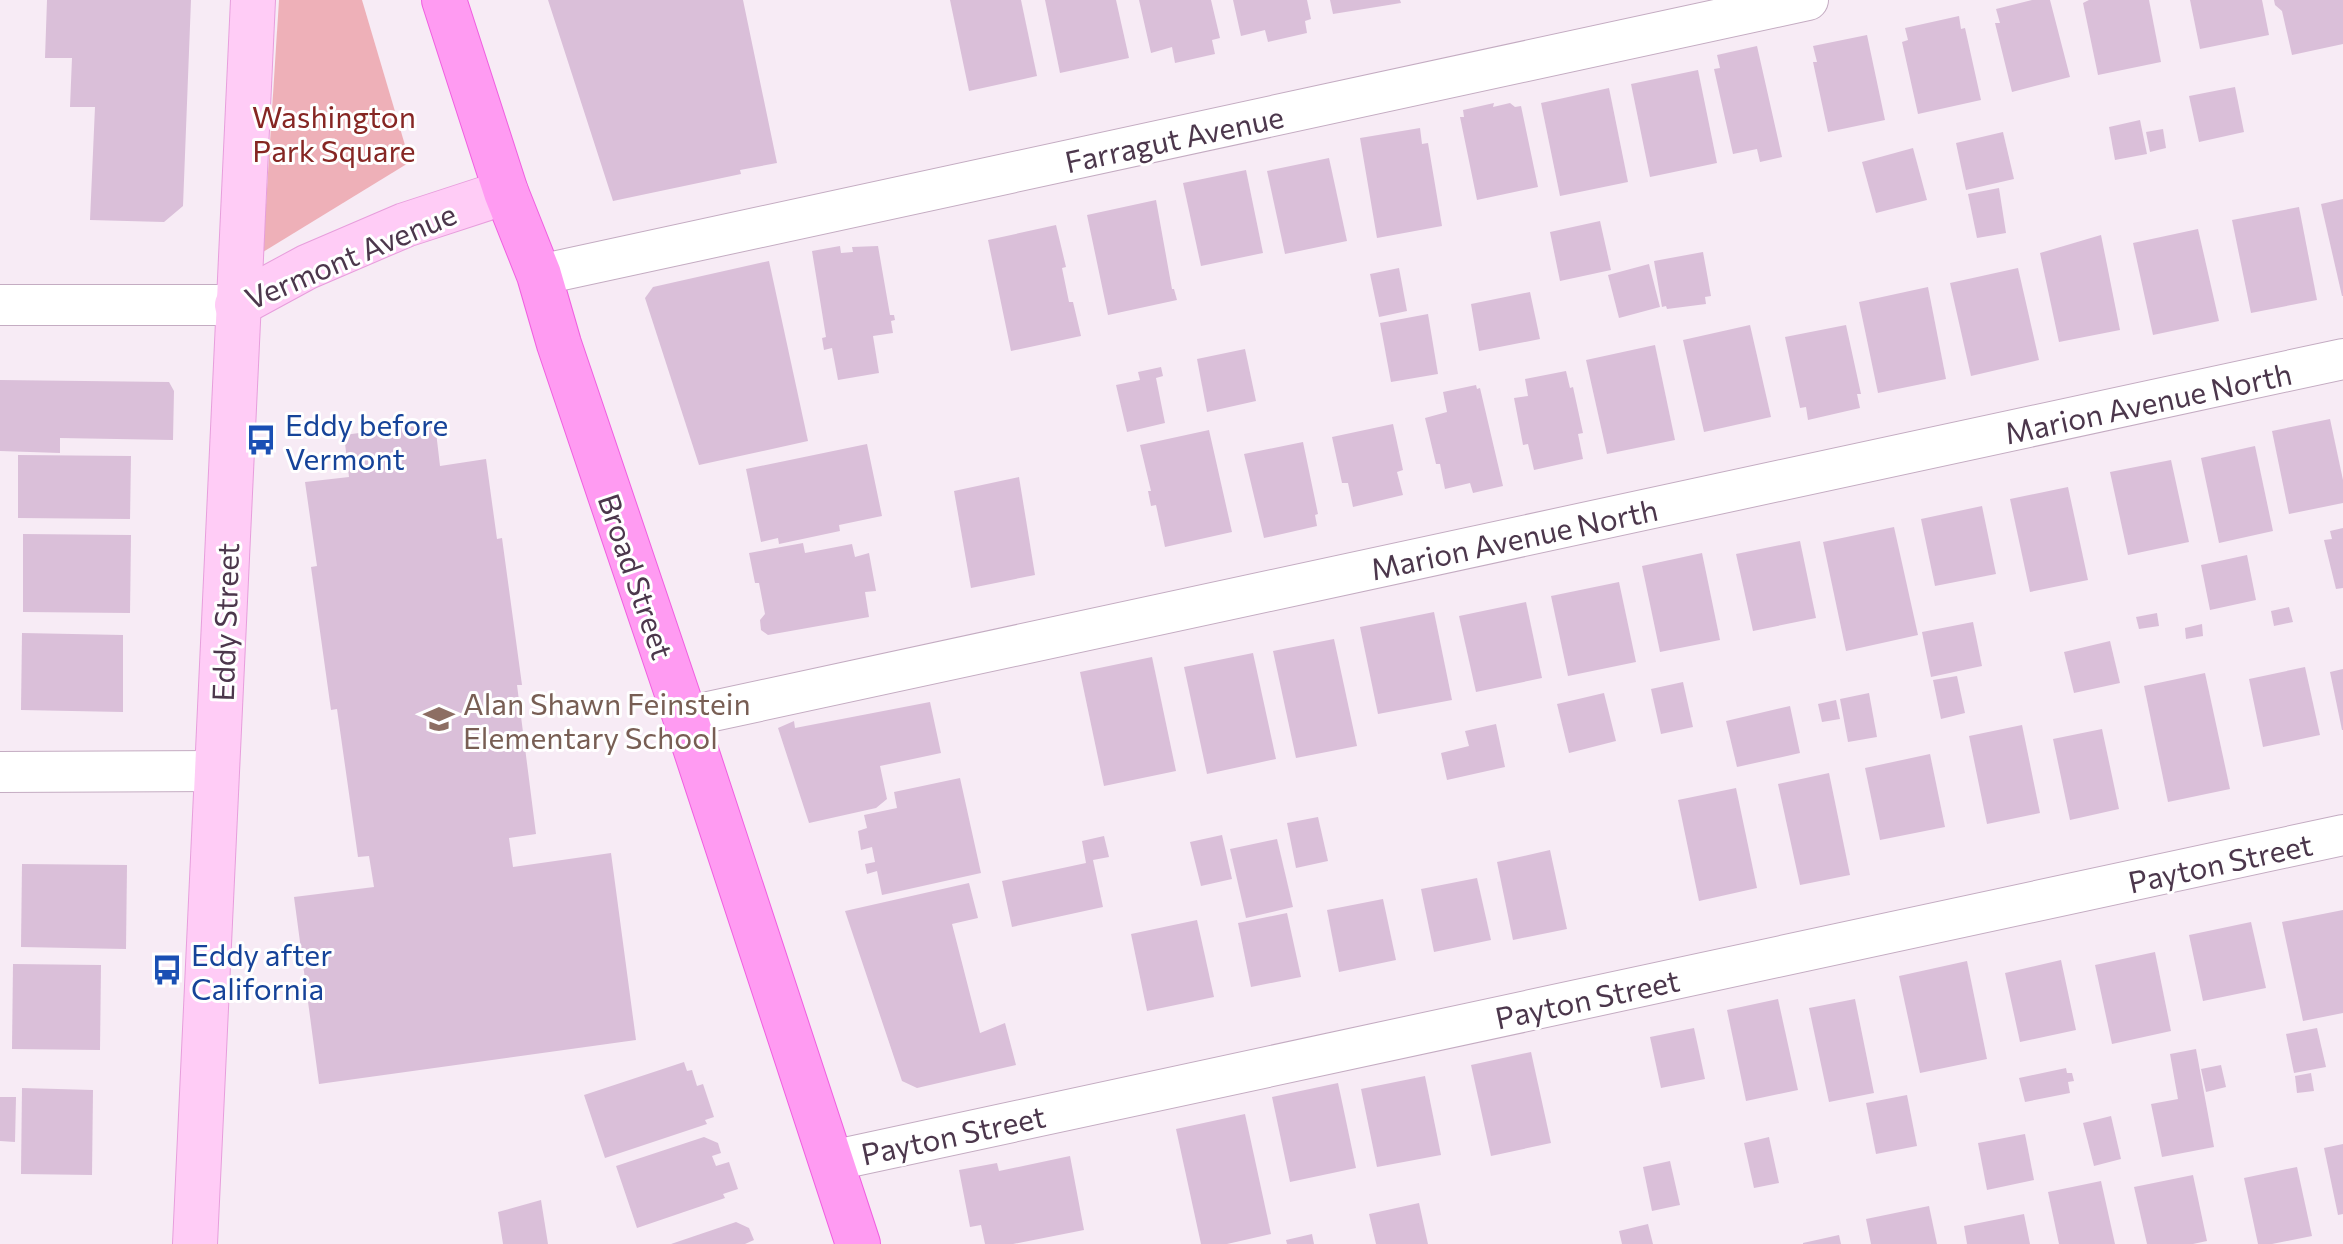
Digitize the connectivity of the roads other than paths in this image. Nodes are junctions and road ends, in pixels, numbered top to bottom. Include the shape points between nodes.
1 (253, 0) edge
2 (444, 0) edge
3 (1808, 0) edge
4 (506, 192) junction
5 (539, 275) junction
6 (0, 305) edge
7 (237, 305) junction
8 (2343, 359) edge
9 (685, 717) junction
10 (218, 771) junction
11 (0, 772) edge
12 (2343, 835) edge
13 (831, 1161) junction
14 (195, 1244) edge
15 (858, 1244) edge

1 - 7 main road, Eddy Street
2 - 4 main road, Broad Street
3 - 5 street, Farragut Avenue
4 - 5 main road, Broad Street
4 - 7 main road, Vermont Avenue via 377,237
5 - 9 main road, Broad Street
6 - 7 street, Vermont Avenue
7 - 10 main road, Eddy Street
8 - 9 street, Marion Avenue North
9 - 13 main road, Broad Street
10 - 11 street
10 - 14 main road, Eddy Street
12 - 13 street, Payton Street
13 - 15 main road, Broad Street

